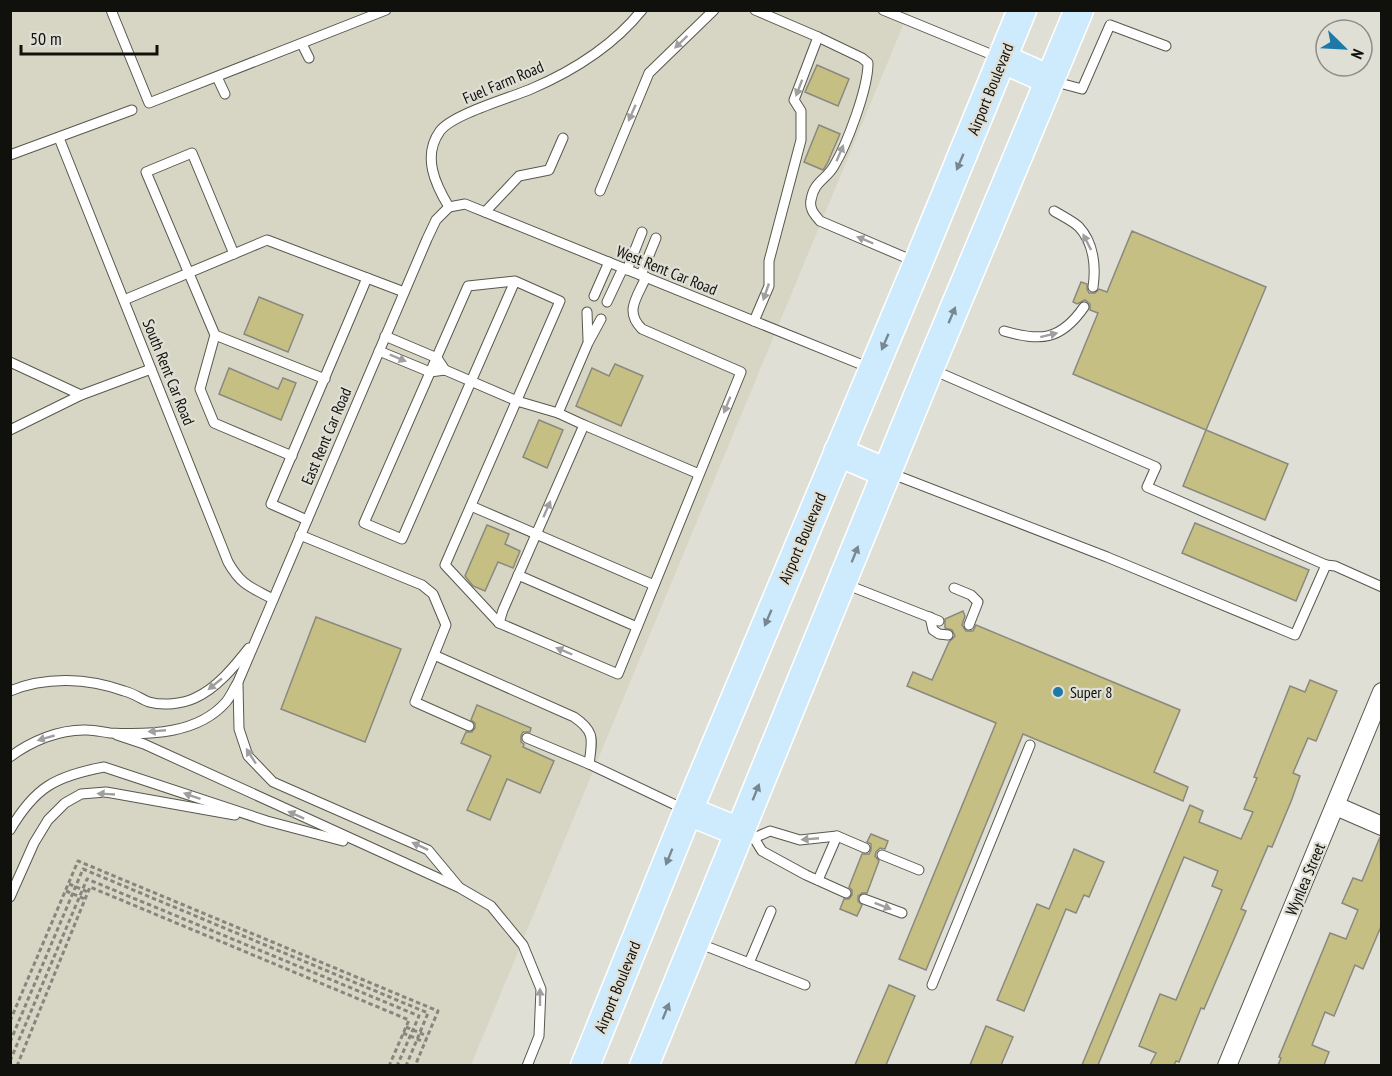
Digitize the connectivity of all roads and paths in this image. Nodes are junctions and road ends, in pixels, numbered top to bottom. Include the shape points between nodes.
1 (111, 10) edge
2 (386, 10) edge
3 (642, 10) edge
4 (714, 10) edge
5 (755, 10) edge
6 (883, 10) edge
7 (1022, 10) edge
8 (1079, 10) edge
9 (818, 37) junction
10 (302, 44) junction
11 (1166, 46) dead end
12 (309, 58) dead end
13 (1003, 59) junction
14 (217, 76) junction
15 (1050, 80) junction
16 (225, 94) dead end
17 (132, 110) dead end
18 (59, 138) junction
19 (563, 138) dead end
20 (10, 155) edge
21 (600, 191) dead end
22 (449, 207) junction
23 (485, 212) junction
24 (1054, 212) dead end
25 (642, 232) dead end
26 (656, 238) dead end
27 (234, 254) junction
28 (609, 262) junction
29 (918, 263) junction
30 (625, 269) junction
31 (189, 273) junction
32 (643, 276) junction
33 (367, 278) junction
34 (515, 281) junction
35 (1093, 287) dead end
36 (404, 292) junction
37 (594, 297) dead end
38 (124, 300) junction
39 (607, 302) dead end
40 (1084, 307) dead end
41 (587, 312) dead end
42 (601, 319) dead end
43 (754, 321) junction
44 (1004, 331) dead end
45 (215, 335) junction
46 (385, 336) junction
47 (588, 343) junction
48 (379, 351) junction
49 (436, 358) junction
50 (10, 362) edge
51 (151, 369) junction
52 (873, 369) junction
53 (929, 369) junction
54 (446, 370) junction
55 (430, 372) junction
56 (325, 379) junction
57 (471, 381) junction
58 (81, 395) junction
59 (517, 401) junction
60 (558, 413) junction
61 (584, 425) junction
62 (10, 430) edge
63 (838, 452) junction
64 (292, 456) junction
65 (887, 473) junction
66 (699, 474) junction
67 (471, 506) junction
68 (307, 520) junction
69 (536, 534) junction
70 (300, 535) junction
71 (1326, 565) junction
72 (518, 575) junction
73 (842, 584) junction
74 (654, 585) junction
75 (1382, 587) edge
76 (954, 588) dead end
77 (273, 598) junction
78 (499, 623) junction
79 (969, 625) dead end
80 (637, 627) junction
81 (948, 635) dead end
82 (254, 642) junction
83 (434, 655) junction
84 (238, 682) junction
85 (10, 684) edge
86 (25, 685) junction
87 (10, 690) edge
88 (1382, 692) edge
89 (469, 726) dead end
90 (109, 733) junction
91 (527, 738) dead end
92 (1030, 745) dead end
93 (10, 757) edge
94 (589, 764) junction
95 (1336, 806) junction
96 (688, 811) junction
97 (267, 821) junction
98 (1382, 826) edge
99 (10, 830) edge
100 (747, 835) junction
101 (837, 836) junction
102 (369, 848) junction
103 (865, 848) dead end
104 (882, 855) dead end
105 (919, 870) dead end
106 (818, 880) junction
107 (69, 884) junction
108 (75, 887) junction
109 (460, 888) junction
110 (83, 890) junction
111 (66, 891) junction
112 (88, 892) junction
113 (73, 893) junction
114 (846, 893) dead end
115 (10, 897) edge
116 (80, 897) junction
117 (85, 899) junction
118 (864, 899) dead end
119 (771, 911) dead end
120 (902, 914) dead end
121 (695, 941) junction
122 (749, 963) junction
123 (805, 985) dead end
124 (932, 985) dead end
125 (10, 1021) edge
126 (406, 1027) junction
127 (413, 1030) junction
128 (403, 1033) junction
129 (420, 1033) junction
130 (410, 1036) junction
131 (427, 1036) junction
132 (417, 1039) junction
133 (11, 1041) edge
134 (424, 1042) junction
135 (18, 1044) junction
136 (25, 1046) junction
137 (13, 1049) edge
138 (22, 1053) junction
139 (10, 1061) edge
140 (17, 1065) edge
141 (389, 1065) edge
142 (397, 1065) edge
143 (406, 1065) edge
144 (415, 1065) edge
145 (527, 1065) edge
146 (585, 1065) edge
147 (644, 1065) edge
148 (1227, 1065) edge

1 - 14 lane via 149,103
2 - 10 lane
3 - 22 lane, Fuel Farm Road via 629,27 592,56 533,88 453,120 441,130 434,144 432,173
4 -> 21 lane via 649,74
5 - 9 lane
6 - 13 lane
7 - 13 main road, Airport Boulevard
8 - 15 main road
29 -> 9 lane via 813,214 810,202 817,183 834,168 868,75 868,63 862,58
9 -> 43 lane via 794,100 801,111 801,140 769,261 769,286
10 - 12 lane
10 - 14 lane
11 - 15 lane via 1110,26 1082,90
13 - 15 main road
13 -> 29 main road, Airport Boulevard
14 - 16 lane
53 -> 15 main road
17 - 18 lane
18 - 20 lane
18 - 38 lane, South Rent Car Road
19 - 23 lane via 549,170 519,176
22 - 23 lane, West Rent Car Road via 465,204
22 - 36 lane, East Rent Car Road via 436,220
23 - 28 lane, West Rent Car Road
35 -> 24 lane via 1092,249 1079,227
25 - 30 lane
26 - 32 lane
27 - 31 lane
27 - 31 lane via 192,153 146,172
27 - 33 lane via 267,240
28 - 30 lane, West Rent Car Road
28 - 37 lane
29 -> 52 main road, Airport Boulevard
30 - 32 lane, West Rent Car Road
30 - 39 lane
31 - 38 lane
31 - 45 lane
32 - 43 lane, West Rent Car Road
32 -> 66 lane via 632,311 642,330 741,372
33 - 36 lane
33 - 56 lane
34 - 49 lane via 468,286
34 - 57 lane
34 - 59 lane via 560,301
36 - 46 lane, East Rent Car Road
38 - 51 lane, South Rent Car Road
44 -> 40 lane via 1026,338 1043,338 1061,332
41 - 47 lane
42 - 47 lane
43 - 52 lane, West Rent Car Road
45 - 56 lane
45 - 64 lane via 200,388 214,423
46 - 48 lane, East Rent Car Road
46 - 49 lane
47 - 60 lane
48 -> 55 lane
48 - 68 lane, East Rent Car Road
49 - 54 lane
49 - 55 lane
50 - 58 lane
51 - 58 lane
51 - 77 lane, South Rent Car Road via 228,562 237,578
52 - 63 main road, Airport Boulevard
53 - 65 main road
53 - 71 lane via 1156,466 1147,487
54 - 55 lane
54 - 57 lane
55 - 57 lane via 364,523 402,539
56 - 64 lane
57 - 59 lane
58 - 62 lane
59 - 60 lane
59 - 67 lane
60 - 61 lane
61 - 66 lane
69 -> 61 lane
63 - 65 main road
63 -> 96 main road, Airport Boulevard
64 - 68 lane via 271,504
65 - 71 lane via 1107,557 1295,635
73 -> 65 main road
66 - 74 lane
67 - 69 lane
67 - 78 lane via 446,565
68 - 70 lane, East Rent Car Road
69 - 72 lane
69 - 74 lane
70 - 77 lane, East Rent Car Road
70 - 83 lane via 422,585 433,594 446,625
71 - 75 lane
72 - 78 lane
72 - 80 lane
73 - 81 lane via 935,619 933,630
100 -> 73 main road
74 - 80 lane
76 - 79 lane via 971,594 978,602
77 - 82 lane, East Rent Car Road
80 -> 78 lane via 618,674
82 - 84 lane, East Rent Car Road
82 -> 86 lane via 210,688 194,699 171,704 150,702 124,690 78,681
83 - 89 lane via 415,702
83 - 94 lane via 574,717 586,726 592,740
84 -> 90 lane via 227,701 210,717 185,728
109 -> 84 lane via 428,850 273,782 248,756 238,729
85 - 86 lane
86 - 87 lane
88 - 95 street, Wynlea Street
90 -> 93 lane via 86,730 43,737
102 -> 90 lane via 144,744
91 - 94 lane
92 - 124 lane
94 - 96 lane
95 - 98 street
95 - 148 street, Wynlea Street
96 - 100 main road
96 -> 146 main road, Airport Boulevard
97 -> 99 lane via 104,767 76,772 51,783 35,795
97 - 102 lane
97 -> 115 lane via 106,792 81,794 65,802 48,820
101 -> 100 lane via 801,840 770,831
100 - 106 lane via 762,851
100 - 121 main road
101 - 103 lane
101 - 106 lane
102 - 109 lane
104 - 105 lane
106 - 114 lane
107 - 108 path
107 - 111 path
107 - 131 path via 78,861 438,1011
108 - 110 path
108 - 113 path
108 - 129 path via 83,869 428,1013
145 -> 109 lane via 539,1036 541,989 523,945 490,906
110 - 112 path
110 - 116 path
110 - 127 path via 87,879 418,1016
111 - 113 path
111 - 125 path
112 - 117 path
112 - 126 path via 90,887 409,1020
113 - 116 path
113 - 133 path
116 - 117 path
116 - 135 path
117 - 136 path
118 -> 120 lane
119 - 122 lane
121 - 122 lane
147 -> 121 main road
122 - 123 lane
126 - 127 path
126 - 128 path
127 - 129 path
127 - 130 path
128 - 130 path
128 - 141 path
129 - 131 path
129 - 132 path
130 - 132 path
130 - 142 path
131 - 134 path
132 - 134 path
132 - 143 path
133 - 135 path
134 - 144 path
135 - 136 path
135 - 137 path
136 - 138 path
137 - 138 path
137 - 139 path
138 - 140 path

